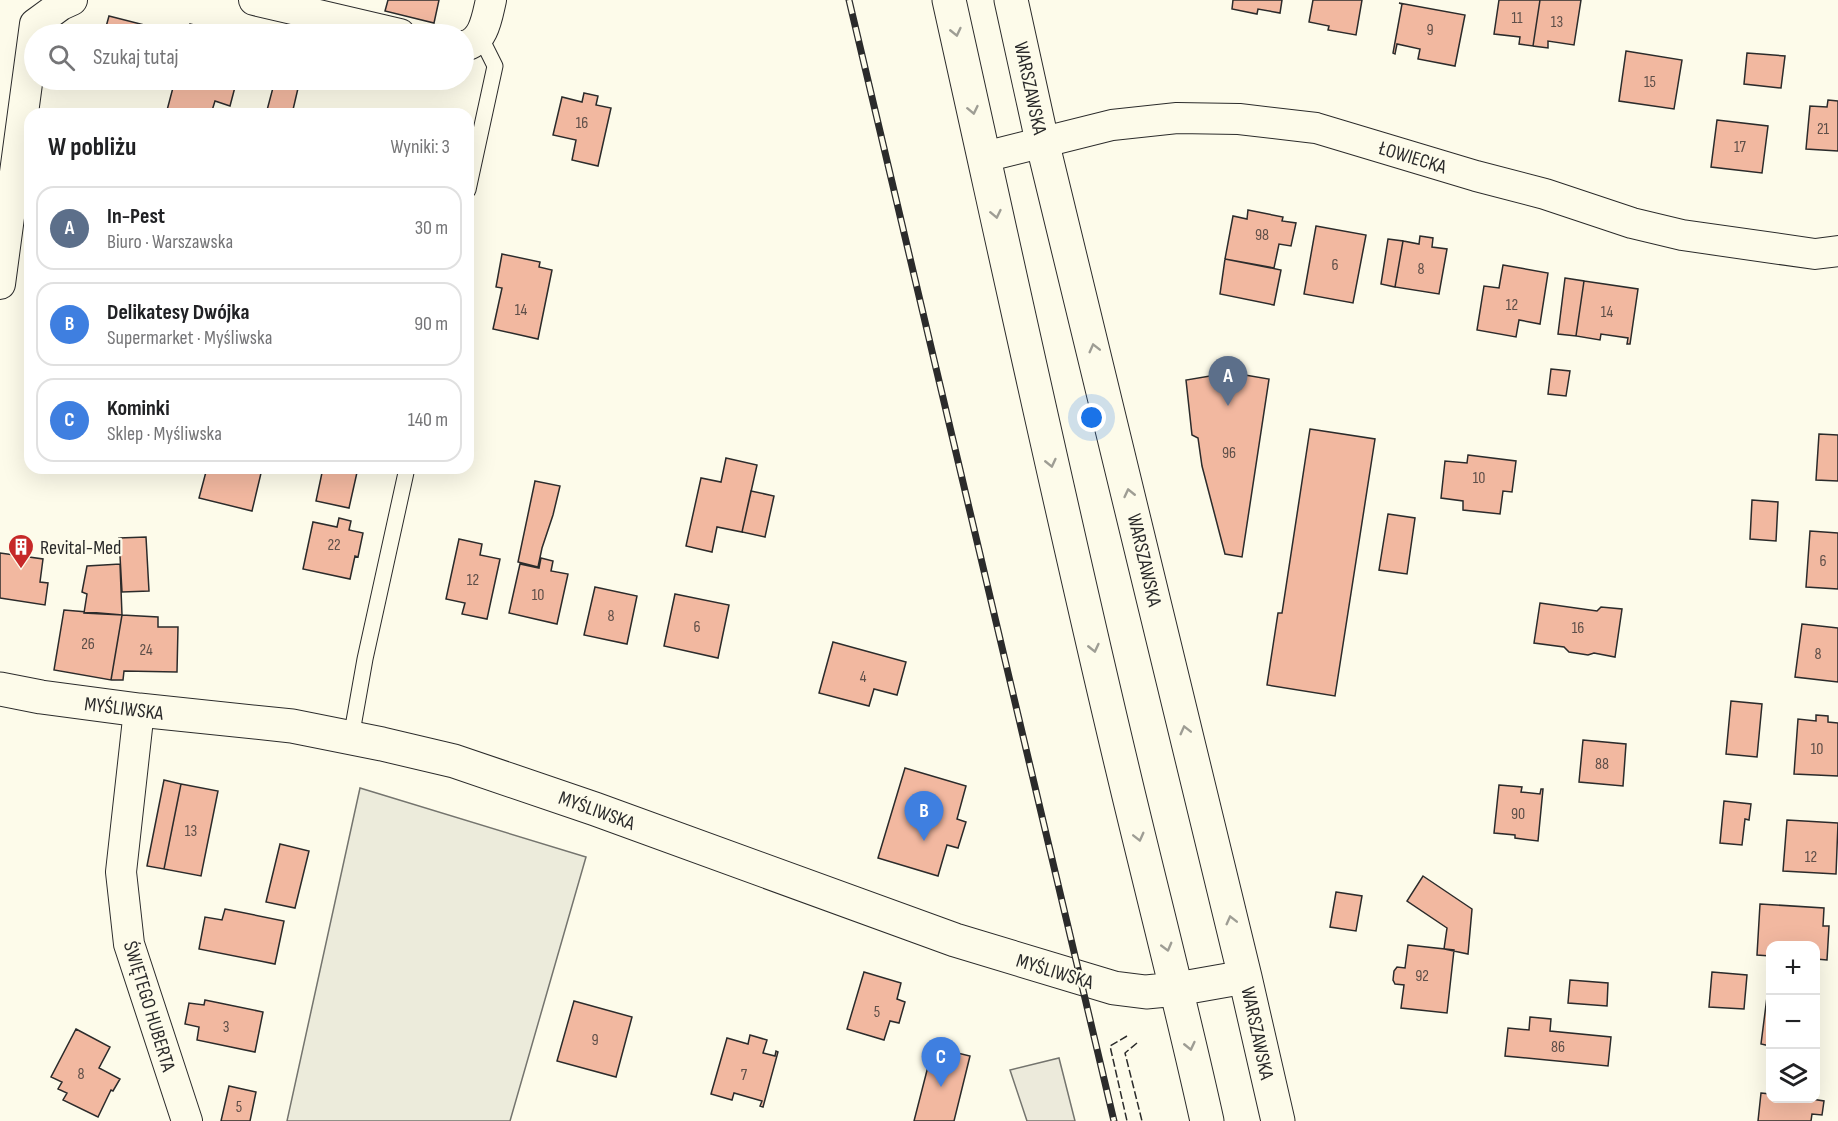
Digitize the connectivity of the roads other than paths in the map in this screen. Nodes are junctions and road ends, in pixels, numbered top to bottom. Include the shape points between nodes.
1 (72, 0) edge
2 (254, 0) edge
3 (492, 0) edge
4 (949, 0) edge
5 (1011, 0) edge
6 (35, 24) edge
7 (357, 24) edge
8 (474, 37) edge
9 (474, 43) edge
10 (26, 90) edge
11 (1042, 141) junction
12 (984, 157) junction
13 (474, 162) edge
14 (1838, 251) edge
15 (0, 284) edge
16 (406, 474) edge
17 (0, 689) edge
18 (139, 710) junction
19 (351, 738) junction
20 (1245, 976) junction
21 (1177, 989) junction
22 (187, 1121) edge
23 (1207, 1121) edge
24 (1278, 1121) edge

1 - 6 street
2 - 7 street
3 - 8 street
4 -> 12 main road
5 - 11 main road, WARSZAWSKA
9 - 13 lane via 495,66
10 - 15 street
11 - 12 street, ŁOWIECKA
11 - 14 street, ŁOWIECKA via 1112,125 1177,118 1239,118 1316,128 1682,235 1815,254
20 -> 11 main road, WARSZAWSKA
12 -> 21 main road via 1038,406
16 - 19 lane
17 - 18 main road, MYŚLIWSKA
18 - 19 main road, MYŚLIWSKA via 292,726
18 - 22 street, ŚWIĘTEGO HUBERTA via 121,872 129,944
19 - 21 main road, MYŚLIWSKA via 454,761 539,789 1041,967 1114,988 1146,992
20 - 21 main road, MYŚLIWSKA
20 - 24 main road, WARSZAWSKA
21 -> 23 main road

